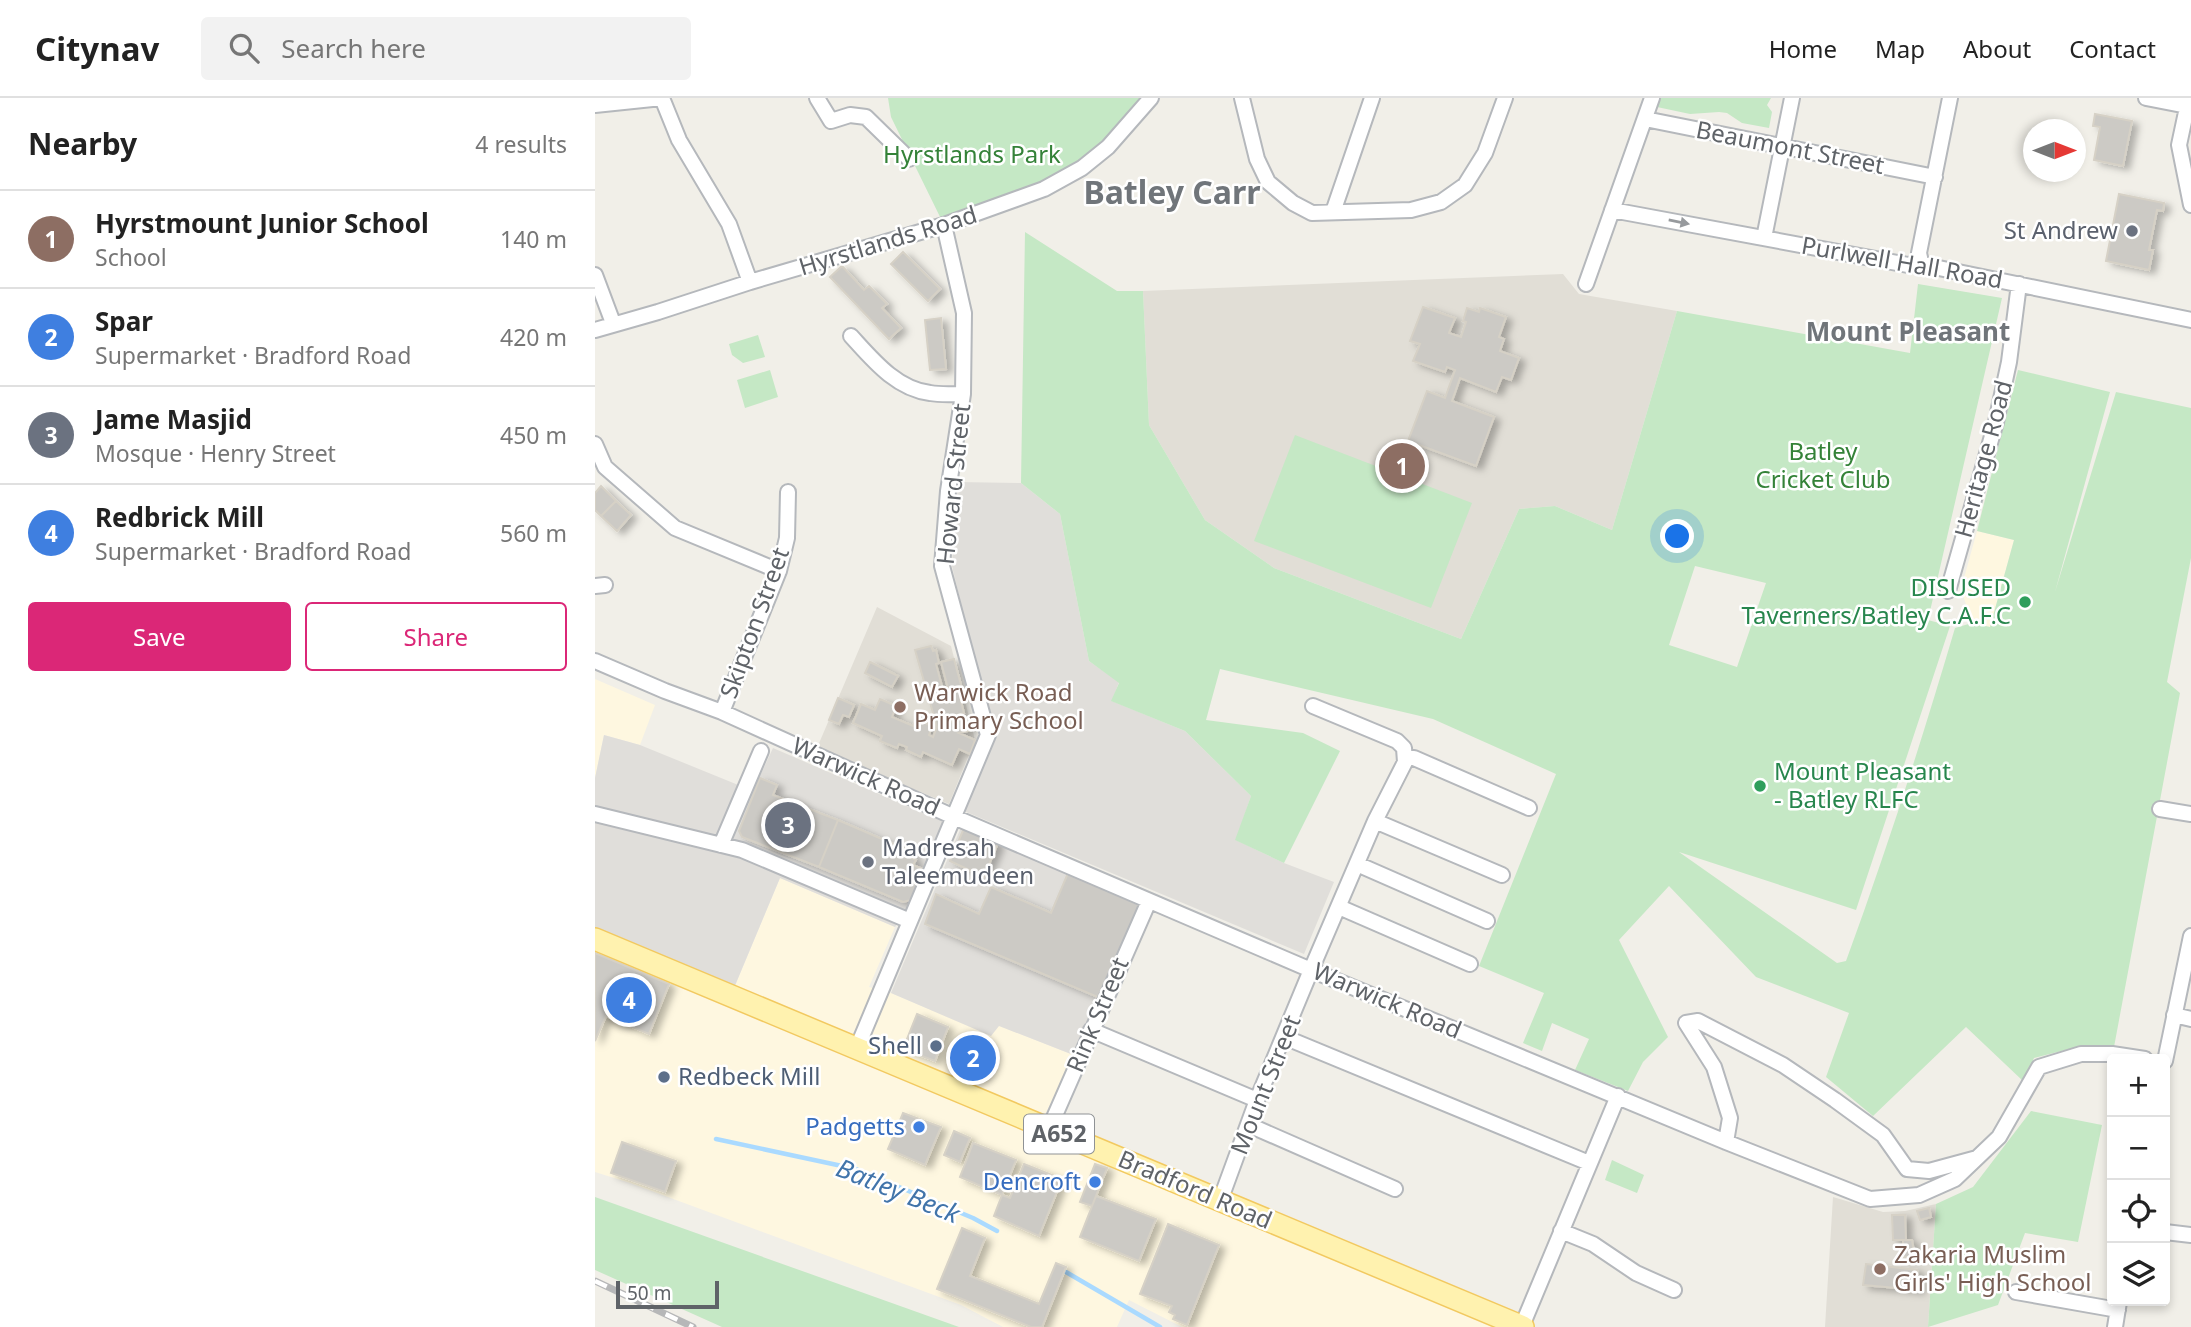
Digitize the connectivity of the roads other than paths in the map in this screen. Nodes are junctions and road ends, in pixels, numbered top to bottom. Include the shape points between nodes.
1 (662, 98) edge
2 (817, 98) edge
3 (1151, 98) edge
4 (1242, 98) edge
5 (1372, 98) edge
6 (1505, 98) edge
7 (1652, 98) edge
8 (1792, 98) edge
9 (1950, 98) edge
10 (2146, 98) edge
11 (2188, 102) edge
12 (595, 105) edge
13 (1645, 119) junction
14 (1782, 147) junction
15 (909, 159) dead end
16 (1934, 177) junction
17 (2191, 205) edge
18 (1612, 210) junction
19 (1333, 212) junction
20 (944, 225) junction
21 (1764, 238) junction
22 (1921, 262) junction
23 (595, 275) edge
24 (750, 282) junction
25 (1586, 284) dead end
26 (2019, 284) junction
27 (2191, 320) edge
28 (613, 323) junction
29 (595, 330) edge
30 (851, 336) dead end
31 (963, 394) junction
32 (595, 444) edge
33 (788, 492) dead end
34 (779, 571) junction
35 (1948, 591) dead end
36 (595, 661) edge
37 (1313, 706) dead end
38 (722, 712) junction
39 (761, 751) dead end
40 (1405, 756) junction
41 (2160, 808) dead end
42 (1526, 812) dead end
43 (595, 814) edge
44 (2191, 814) edge
45 (954, 817) junction
46 (1375, 821) junction
47 (721, 845) junction
48 (1357, 864) junction
49 (1502, 875) dead end
50 (1149, 901) junction
51 (1339, 907) junction
52 (910, 921) junction
53 (1487, 921) dead end
54 (2191, 936) edge
55 (595, 939) edge
56 (1470, 964) dead end
57 (1311, 970) junction
58 (2174, 1015) junction
59 (2191, 1019) edge
60 (1091, 1030) junction
61 (1284, 1037) junction
62 (856, 1048) junction
63 (2107, 1054) edge
64 (2166, 1054) edge
65 (1618, 1097) junction
66 (1257, 1100) junction
67 (1249, 1125) junction
68 (1049, 1129) junction
69 (1726, 1142) junction
70 (1978, 1158) junction
71 (1589, 1163) junction
72 (1395, 1189) dead end
73 (1220, 1201) junction
74 (1561, 1231) junction
75 (2170, 1233) edge
76 (2191, 1235) edge
77 (1674, 1290) dead end
78 (2016, 1292) dead end
79 (2107, 1303) edge
80 (2119, 1306) edge
81 (1523, 1327) edge
82 (2115, 1327) edge

1 - 12 street
1 - 24 street via 679,140 729,224
2 - 15 street via 831,121 850,115 866,117
3 - 20 street, Hyrstlands Road via 1108,147 1082,168 1044,189
4 - 19 street via 1257,159 1268,182 1312,213
5 - 19 street
6 - 19 street via 1485,153 1465,186 1441,202 1411,210
7 - 13 street
8 - 14 street
9 - 16 street
10 - 11 street
11 - 17 street via 2179,145
13 - 14 street, Beaumont Street
13 - 18 street
14 - 16 street, Beaumont Street
14 - 21 street
16 - 22 street
18 -> 21 street, Purlwell Hall Road
18 - 25 street
20 - 24 street, Hyrstlands Road
20 - 31 street, Howard Street via 964,313
21 - 22 street, Purlwell Hall Road via 1908,265
22 - 26 street, Purlwell Hall Road
23 - 28 street
24 - 28 street, Hyrstlands Road
26 - 27 street, Purlwell Hall Road
26 - 35 street, Heritage Road via 1996,422
28 - 29 street, Hyrstlands Road
30 - 31 street via 880,369 909,387 927,393
31 - 45 street, Howard Street via 942,566 988,735
32 - 34 street via 605,467 675,528
33 - 34 street, Skipton Street via 787,538
34 - 38 street, Skipton Street
36 - 38 street, Warwick Road
37 - 40 street via 1397,741
38 - 45 street, Warwick Road
39 - 47 street
40 - 42 street
40 - 46 street, Mount Street
41 - 44 street
43 - 47 street
45 - 50 street, Warwick Road
45 - 52 street, Howard Street
46 - 48 street, Mount Street
46 - 49 street
47 - 52 street
48 - 51 street, Mount Street
48 - 53 street
50 - 57 street, Warwick Road
50 - 60 street, Rink Street
51 - 56 street
51 - 57 street, Mount Street
52 - 62 street, Howard Street
54 - 58 street
55 - 62 main road, Bradford Road / A652
57 - 61 street, Mount Street
57 - 65 street, Warwick Road
58 - 59 street
58 - 64 street
60 - 66 street
60 - 68 street, Rink Street
61 - 66 street, Mount Street
61 - 71 street
62 - 68 main road, Bradford Road / A652
63 - 70 street, Warwick Road via 2081,1054 2039,1067 1999,1137
65 - 69 street, Warwick Road
65 - 71 street
66 - 67 street, Mount Street
67 - 72 street
67 - 73 street, Mount Street
68 - 73 main road, Bradford Road / A652
69 - 70 street, Warwick Road via 1870,1199 1919,1195 1955,1179
69 - 70 street via 1730,1118 1713,1067 1686,1023 1698,1021 1783,1065 1883,1135 1907,1169 1929,1171
71 - 74 street
73 - 81 main road, Bradford Road / A652
74 - 77 street
74 - 81 street
75 - 76 street
78 - 79 street
80 - 82 street

